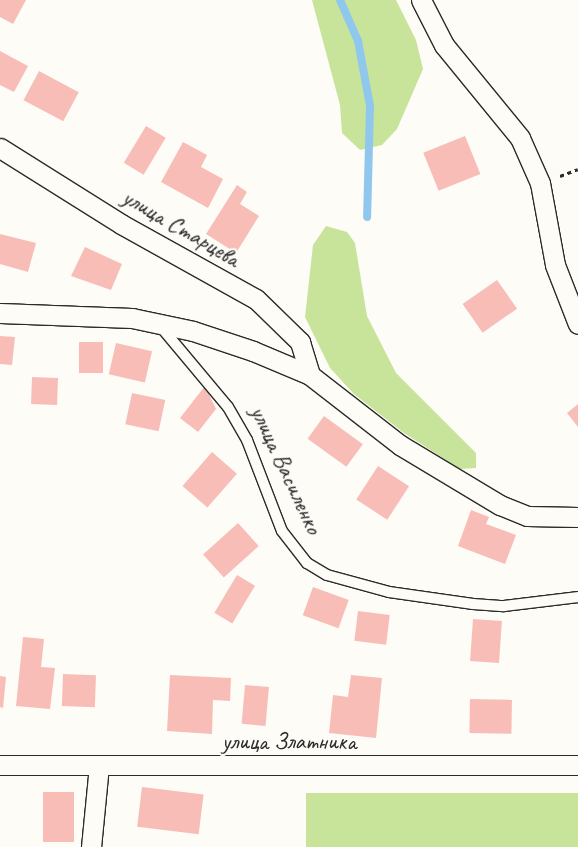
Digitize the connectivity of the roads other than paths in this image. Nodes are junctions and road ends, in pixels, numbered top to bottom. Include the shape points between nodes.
1 (421, 0) edge
2 (0, 148) edge
3 (0, 313) edge
4 (158, 322) junction
5 (578, 324) edge
6 (310, 376) junction
7 (578, 517) edge
8 (578, 597) edge
9 (0, 765) edge
10 (578, 765) edge
11 (99, 766) junction
12 (91, 847) edge

1 - 5 street via 444,45 520,138 540,183 555,265
2 - 6 street, улица Старцева via 121,224 256,299 300,342
3 - 4 street via 80,313
4 - 6 street via 253,351
4 - 8 lane, улица Василенко via 228,407 247,440 282,531 307,563 327,574 389,592 473,604 504,606
6 - 7 street via 400,445 500,505 526,516
9 - 11 street, улица Златника
10 - 11 street, улица Златника
11 - 12 street

